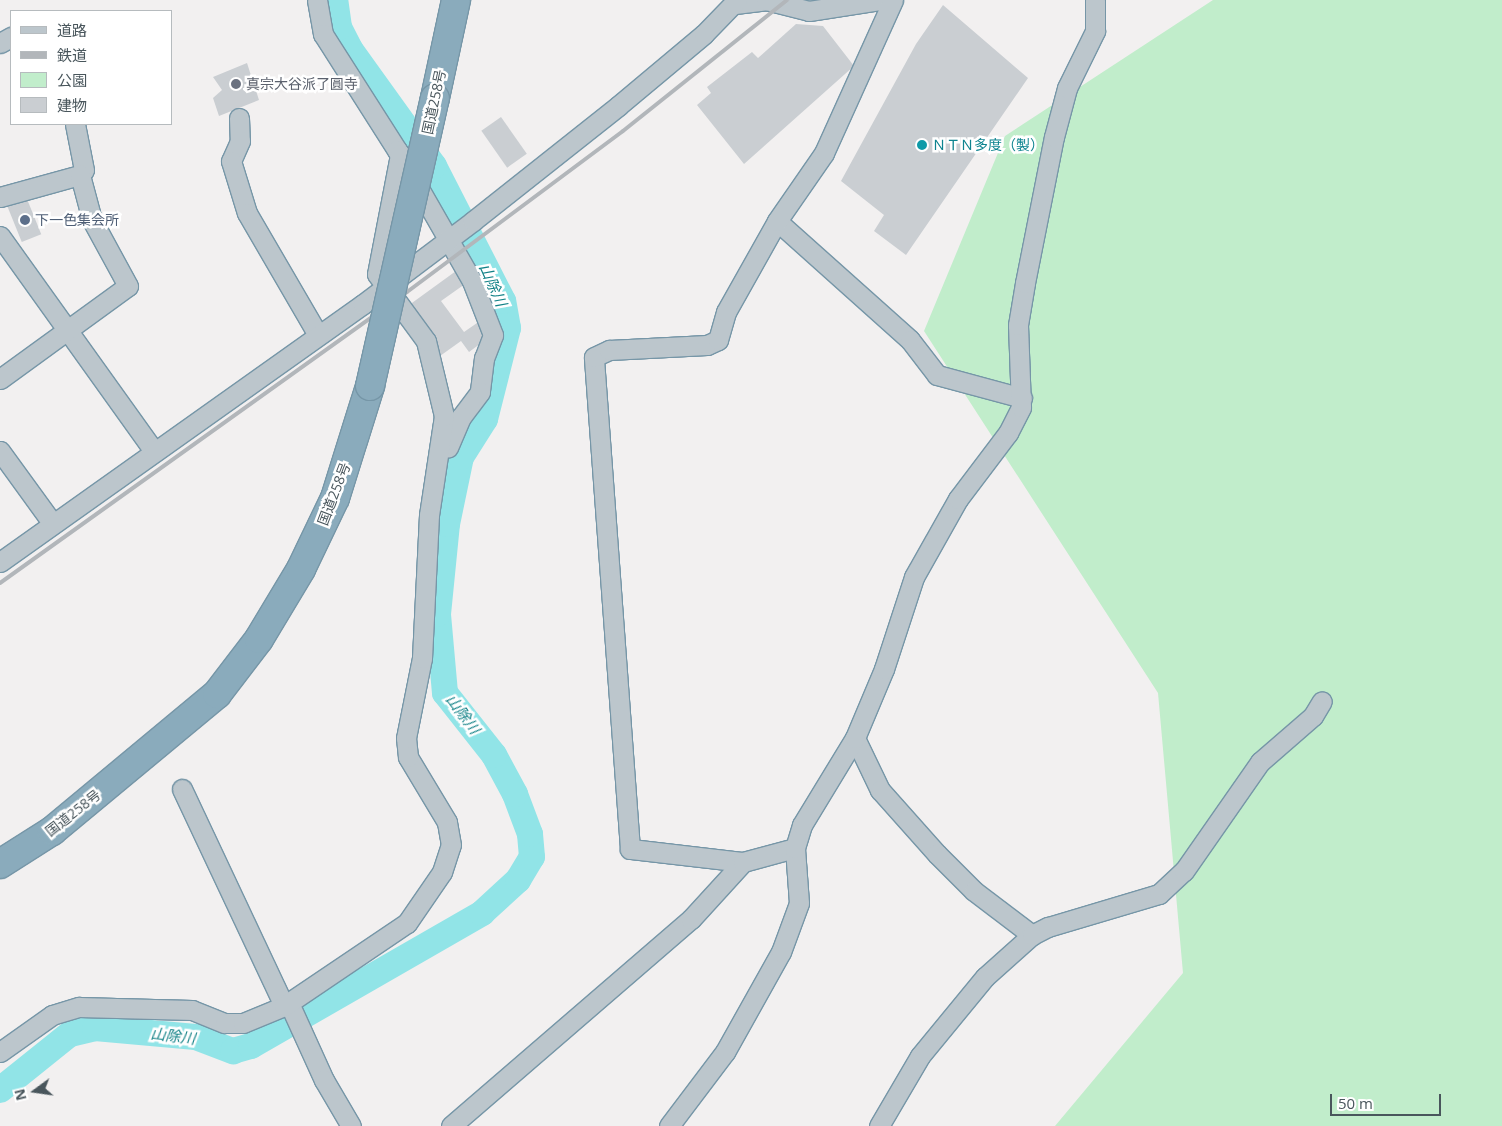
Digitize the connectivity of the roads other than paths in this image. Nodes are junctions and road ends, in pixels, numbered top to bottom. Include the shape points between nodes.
1 (317, 0) edge
2 (456, 0) edge
3 (880, 0) edge
4 (893, 0) edge
5 (1096, 0) edge
6 (736, 2) edge
7 (239, 118) dead end
8 (76, 125) edge
9 (400, 154) junction
10 (80, 175) junction
11 (0, 197) edge
12 (777, 221) junction
13 (459, 231) junction
14 (0, 236) edge
15 (386, 285) junction
16 (67, 329) junction
17 (318, 335) junction
18 (0, 379) edge
19 (1022, 398) junction
20 (0, 451) edge
21 (154, 451) junction
22 (436, 474) junction
23 (53, 524) junction
24 (0, 562) edge
25 (1322, 701) dead end
26 (855, 738) junction
27 (182, 789) dead end
28 (795, 848) junction
29 (743, 862) junction
30 (0, 864) edge
31 (1032, 935) junction
32 (287, 1005) junction
33 (0, 1052) edge
34 (351, 1126) edge
35 (451, 1126) edge
36 (669, 1126) edge
37 (879, 1126) edge

1 - 9 street via 323,34
2 - 30 highway, 国道258号, bridge via 370,386 335,498 305,560 259,639 223,686 158,746 52,831
3 - 6 street via 809,10 766,0
4 - 12 street via 824,154
5 - 19 street via 1095,31 1067,88 1054,137 1025,283 1018,325
6 - 13 street via 618,106
7 - 17 street via 240,141 231,161 247,213
8 - 10 street via 84,170
9 - 13 street
9 - 15 street via 377,274
10 - 11 street
10 - 16 street via 92,220 128,286
12 - 19 street via 910,340 937,374
12 - 29 street via 726,312 718,340 707,345 609,350 594,357 630,849
13 - 15 street
13 - 22 street via 472,281 493,335 484,358 480,392 453,431 442,469
14 - 16 street
15 - 17 street
15 - 22 street via 426,341 438,384 444,423
16 - 18 street
16 - 21 street
17 - 21 street
19 - 26 street via 1008,433 958,499 914,577 884,669
20 - 23 street
21 - 23 street
22 - 32 street via 429,515 422,658 406,738 408,757 447,822 451,845 442,872 407,923
23 - 24 street
25 - 31 street via 1313,716 1260,762 1184,870 1159,894 1098,914 1066,919
26 - 28 street via 802,825
26 - 31 street via 880,790 937,854 974,891
27 - 32 street
28 - 29 street
28 - 36 street via 799,903 790,932 725,1052
29 - 35 street via 691,919
31 - 37 street via 985,977 920,1056
32 - 33 street via 243,1023 225,1023 192,1010 79,1007 52,1014
32 - 34 street via 305,1032 324,1080

